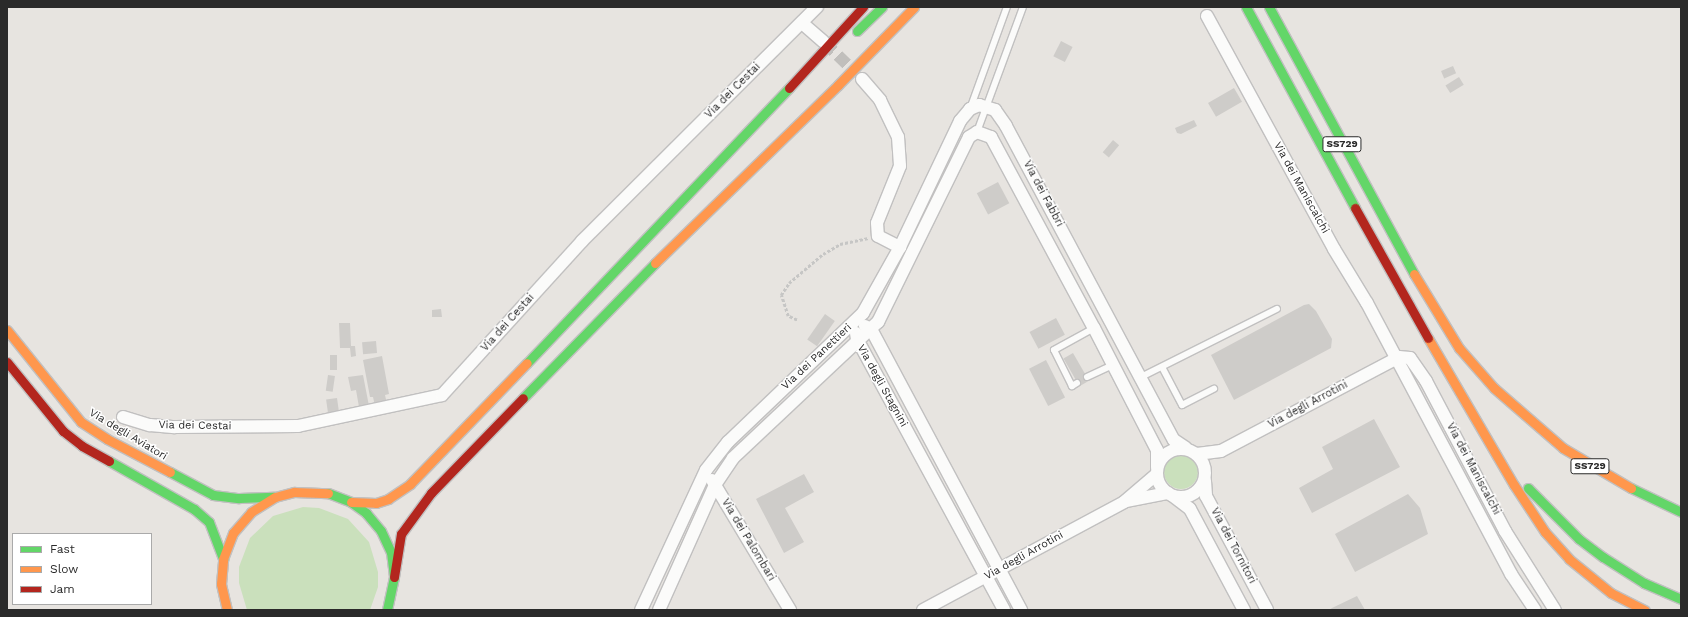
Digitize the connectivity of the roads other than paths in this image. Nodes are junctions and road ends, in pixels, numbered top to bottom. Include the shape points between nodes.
1 (817, 7) edge
2 (863, 7) edge
3 (882, 7) edge
4 (894, 7) edge
5 (914, 7) edge
6 (1007, 7) edge
7 (1023, 7) edge
8 (1246, 7) edge
9 (1269, 7) edge
10 (1207, 16) dead end
11 (1288, 22) dead end
12 (802, 23) junction
13 (867, 36) dead end
14 (850, 38) dead end
15 (823, 41) tunnel mouth
16 (839, 49) dead end
17 (862, 79) tunnel mouth
18 (987, 106) junction
19 (970, 109) junction
20 (1332, 124) junction
21 (782, 126) dead end
22 (1300, 127) dead end
23 (977, 132) junction
24 (692, 193) junction
25 (1354, 209) junction
26 (700, 216) junction
27 (900, 247) junction
28 (1093, 287) junction
29 (1076, 296) junction
30 (1277, 309) dead end
31 (855, 322) junction
32 (1094, 328) junction
33 (871, 329) junction
34 (7, 330) edge
35 (857, 340) junction
36 (1396, 358) junction
37 (7, 362) edge
38 (1113, 366) junction
39 (1162, 367) junction
40 (1087, 377) dead end
41 (1141, 377) junction
42 (1077, 383) dead end
43 (1214, 389) dead end
44 (1510, 402) junction
45 (123, 417) dead end
46 (1476, 421) junction
47 (1191, 451) junction
48 (1221, 452) junction
49 (706, 470) junction
50 (1157, 470) junction
51 (1205, 477) junction
52 (715, 485) junction
53 (1170, 494) junction
54 (275, 497) junction
55 (1681, 501) edge
56 (351, 502) junction
57 (1124, 502) junction
58 (1681, 512) edge
59 (1505, 531) junction
60 (1492, 538) junction
61 (223, 559) junction
62 (999, 570) junction
63 (394, 576) junction
64 (986, 577) junction
65 (1611, 593) junction
66 (1681, 599) edge
67 (227, 610) edge
68 (387, 610) edge
69 (641, 610) edge
70 (659, 610) edge
71 (790, 610) edge
72 (924, 610) edge
73 (1004, 610) edge
74 (1021, 610) edge
75 (1244, 610) edge
76 (1267, 610) edge
77 (1535, 610) edge
78 (1555, 610) edge
79 (1636, 610) edge
80 (1645, 610) edge

1 - 12 street, Via dei Cestai
2 - 24 main road
3 - 14 main road
4 - 13 main road
5 - 26 main road via 838,85
6 - 19 lane
7 - 18 lane
8 - 25 main road, SS729
9 - 20 main road, SS729
10 - 36 street, Via dei Maniscalchi
11 - 20 main road
12 - 15 street
12 - 45 street, Via dei Cestai via 582,241 442,395 298,426 175,428 150,425
16 - 24 main road via 732,158
17 - 27 street via 880,100 892,121 900,151 900,166 877,223 878,236
18 - 19 street
18 - 23 lane
18 - 28 street, Via dei Fabbri via 999,114
19 - 27 street, Via dei Panettieri via 960,121
20 - 44 main road, SS729 via 1417,280 1459,348
21 - 26 main road via 734,175
22 - 25 main road
23 - 29 street, Via dei Fabbri via 986,133 991,137
23 - 33 street, Via dei Panettieri via 969,136 882,314
24 - 56 main road via 410,484 388,500 376,503
25 - 46 main road, SS729
26 - 63 main road via 430,493 401,534
27 - 31 street, Via dei Panettieri via 870,303
28 - 29 street
28 - 41 street, Via dei Fabbri
29 - 32 street, Via dei Fabbri
30 - 39 lane
31 - 33 street, Via degli Stagnini
31 - 35 street, Via degli Stagnini
31 - 49 street, Via dei Panettieri via 728,442
32 - 38 street, Via dei Fabbri
32 - 42 lane via 1054,350 1072,386
33 - 35 street, Via dei Panettieri
33 - 62 street, Via degli Stagnini
34 - 54 main road, Via degli Aviatori via 81,422 107,439 213,495 239,498
35 - 52 street, Via dei Panettieri via 733,458
35 - 64 street, Via degli Stagnini
36 - 48 street, Via degli Arrotini
36 - 59 street, Via dei Maniscalchi via 1410,358 1426,381
36 - 60 street, Via dei Maniscalchi
37 - 61 main road via 63,431 82,446 194,509 209,522 218,539
38 - 40 lane
38 - 50 street, Via dei Fabbri via 1157,450
39 - 41 lane
39 - 43 lane via 1182,406
41 - 47 street, Via dei Fabbri via 1174,440
44 - 55 main road via 1605,467 1646,488
44 - 58 main road, SS729 via 1563,448 1586,464
46 - 65 main road, SS729 via 1545,532 1569,559
46 - 66 main road via 1522,481 1579,539 1623,571
47 - 48 street
47 - 50 street via 1172,450 1165,454
47 - 51 street via 1205,466
48 - 51 street
49 - 52 street, Via dei Palombari
49 - 69 street, Via dei Panettieri
50 - 53 street via 1160,485
50 - 57 street
51 - 53 street via 1195,493 1180,497
51 - 76 street, Via dei Tornitori via 1206,496
52 - 70 street, Via dei Panettieri
52 - 71 street, Via dei Palombari
53 - 57 street
53 - 75 street, Via dei Tornitori via 1190,509
54 - 56 main road via 313,491 332,494
54 - 61 main road via 251,512 233,533
56 - 63 main road via 366,513 381,531 390,552
57 - 62 street, Via degli Arrotini
59 - 60 street
59 - 78 street, Via dei Maniscalchi
60 - 77 street, Via dei Maniscalchi
61 - 67 main road via 221,584
62 - 64 street, Via degli Arrotini
62 - 74 street, Via degli Stagnini
63 - 68 main road via 391,601
64 - 72 street, Via degli Arrotini
64 - 73 street, Via degli Stagnini
65 - 79 main road
65 - 80 main road, SS729

